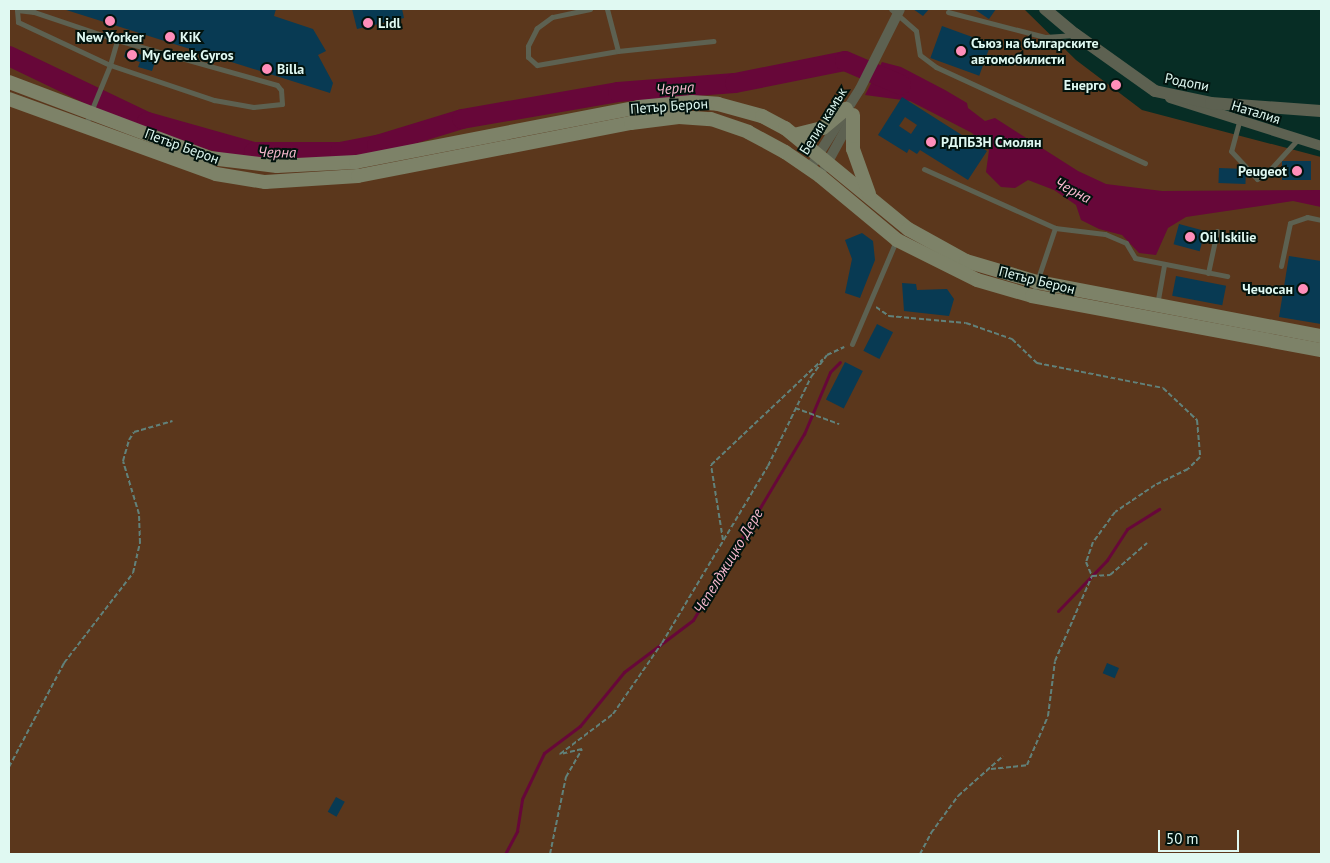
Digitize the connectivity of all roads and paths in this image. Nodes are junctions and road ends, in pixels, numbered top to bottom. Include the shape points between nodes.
1 (590, 9) edge
2 (607, 9) edge
3 (1045, 9) edge
4 (896, 10) edge
5 (948, 12) dead end
6 (1075, 34) junction
7 (117, 40) junction
8 (713, 42) dead end
9 (618, 51) junction
10 (110, 65) junction
11 (9, 82) edge
12 (1155, 92) junction
13 (9, 99) edge
14 (91, 110) junction
15 (1321, 110) edge
16 (850, 112) junction
17 (1239, 122) junction
18 (84, 127) junction
19 (794, 135) junction
20 (1298, 139) junction
21 (1321, 146) edge
22 (823, 158) junction
23 (1145, 163) dead end
24 (924, 169) dead end
25 (815, 172) junction
26 (871, 197) junction
27 (1321, 220) edge
28 (1055, 228) junction
29 (1217, 231) dead end
30 (897, 240) junction
31 (1164, 266) junction
32 (1281, 266) dead end
33 (1208, 273) junction
34 (1227, 276) dead end
35 (1034, 289) junction
36 (870, 302) junction
37 (1156, 306) junction
38 (1153, 320) junction
39 (1321, 336) edge
40 (852, 344) joint
41 (1321, 350) edge
42 (827, 355) junction
43 (795, 408) junction
44 (172, 421) dead end
45 (839, 424) dead end
46 (723, 540) junction
47 (1147, 543) dead end
48 (1092, 576) junction
49 (1003, 756) dead end
50 (9, 767) edge
51 (991, 769) junction
52 (550, 854) edge
53 (920, 854) edge

1 - 9 lane via 552,17 537,28 528,46 528,57 537,65
2 - 9 lane
3 - 6 street, Родопи
4 - 16 street, Белия камък
4 - 23 lane via 916,31 920,55 936,67
5 - 6 lane via 1045,37
6 - 12 street, Родопи
7 - 10 lane
7 - 10 lane via 34,12 17,10 18,22
7 - 10 lane via 277,85 284,98 282,104 252,106 214,100
8 - 9 lane
10 - 14 lane
11 - 14 main road, Петър Берон
12 - 15 street, Родопи via 1211,103
12 - 17 street, Наталия
13 - 18 main road, Петър Берон
14 - 18 lane
14 - 19 main road, Петър Берон via 210,158 277,166 356,162 622,109 674,103 704,102 749,111
16 - 19 main road via 823,128
16 - 22 street, Белия камък
16 - 26 main road via 852,149
17 - 20 street, Наталия
17 - 20 lane via 1230,151 1257,179 1267,173
18 - 25 main road, Петър Берон via 216,174 264,182 358,176 630,123 679,117 737,127
19 - 22 main road, Петър Берон
20 - 21 street, Наталия
22 - 25 street, Белия камък
22 - 26 main road, Петър Берон
24 - 28 lane
25 - 30 main road, Петър Берон
26 - 35 main road, Петър Берон via 908,228 952,255
27 - 32 lane via 1296,218 1290,223
28 - 31 lane via 1105,234 1126,243 1135,258
28 - 35 lane
29 - 33 lane
30 - 35 main road, Петър Берон via 958,272
30 - 36 lane
31 - 33 lane
31 - 37 lane
33 - 34 lane
35 - 37 main road, Петър Берон
35 - 38 main road, Петър Берон
36 - 40 lane
36 - 48 path via 888,316 966,322 1012,339 1037,363 1163,388 1197,420 1200,457 1188,469 1155,485 1116,512 1093,542 1086,562
37 - 38 lane
37 - 39 main road, Петър Берон
38 - 41 main road, Петър Берон
40 - 42 path
42 - 43 path
42 - 46 path via 711,465
43 - 45 path
43 - 46 path via 768,466
44 - 50 path via 134,432 129,440 123,461 139,514 140,542 133,573 64,663
46 - 52 path via 662,643 613,714 560,754 582,749 566,777
47 - 48 path via 1110,574
48 - 51 path via 1055,661 1048,716 1027,765
49 - 51 path
51 - 53 path via 958,796

